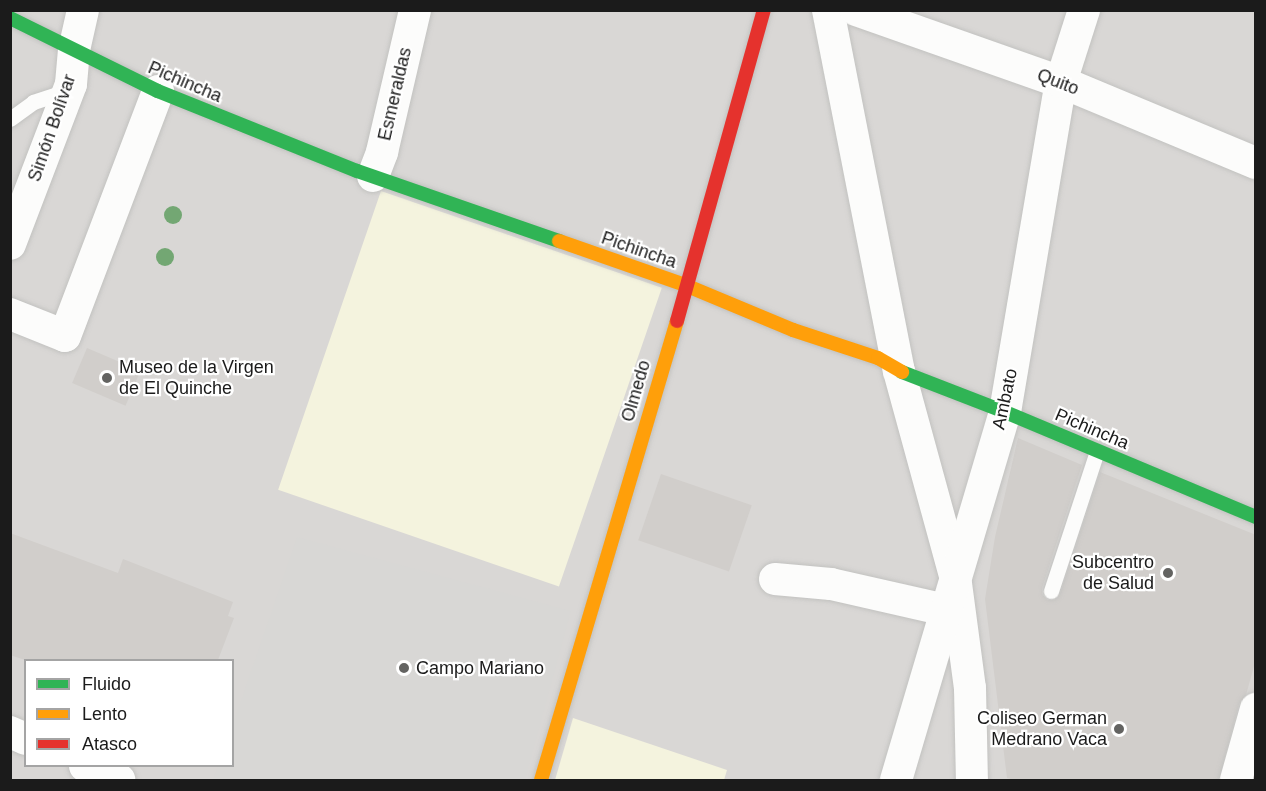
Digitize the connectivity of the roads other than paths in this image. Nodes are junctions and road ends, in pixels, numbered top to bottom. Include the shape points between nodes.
1 (83, 10) edge
2 (415, 10) edge
3 (765, 10) edge
4 (828, 10) edge
5 (856, 10) edge
6 (1084, 10) edge
7 (10, 18) edge
8 (74, 50) junction
9 (1061, 82) junction
10 (69, 90) junction
11 (158, 91) junction
12 (10, 119) edge
13 (1256, 163) edge
14 (373, 176) junction
15 (10, 244) edge
16 (685, 285) junction
17 (10, 314) edge
18 (899, 371) junction
19 (1005, 412) junction
20 (1097, 451) junction
21 (1256, 517) edge
22 (955, 576) junction
23 (775, 579) dead end
24 (1051, 591) dead end
25 (945, 610) junction
26 (1256, 709) edge
27 (10, 732) edge
28 (24, 738) edge
29 (90, 767) edge
30 (119, 780) edge
31 (541, 780) edge
32 (896, 780) edge
33 (972, 780) edge
34 (1236, 780) edge

1 - 8 street, Simón Bolívar
2 - 14 street, Esmeraldas
3 - 16 street, Olmedo
4 - 18 street
5 - 9 street, Quito
6 - 9 street, Ambato
7 - 8 street, Pichincha
8 - 10 street, Simón Bolívar
8 - 11 street, Pichincha
9 - 13 street, Quito
9 - 19 street, Ambato
10 - 12 lane via 33,102
10 - 15 street, Simón Bolívar
11 - 14 street, Pichincha
11 - 17 street via 65,336
14 - 16 street, Pichincha
16 - 18 street, Pichincha via 793,330 878,358
16 - 31 street, Olmedo
18 - 19 street, Pichincha
18 - 22 street
19 - 20 street, Pichincha
19 - 22 street, Ambato
20 - 21 street, Pichincha
20 - 24 lane
22 - 25 street, Ambato
22 - 33 street via 970,688
23 - 25 street via 843,586
25 - 32 street, Ambato
26 - 34 street
27 - 28 street
29 - 30 street

